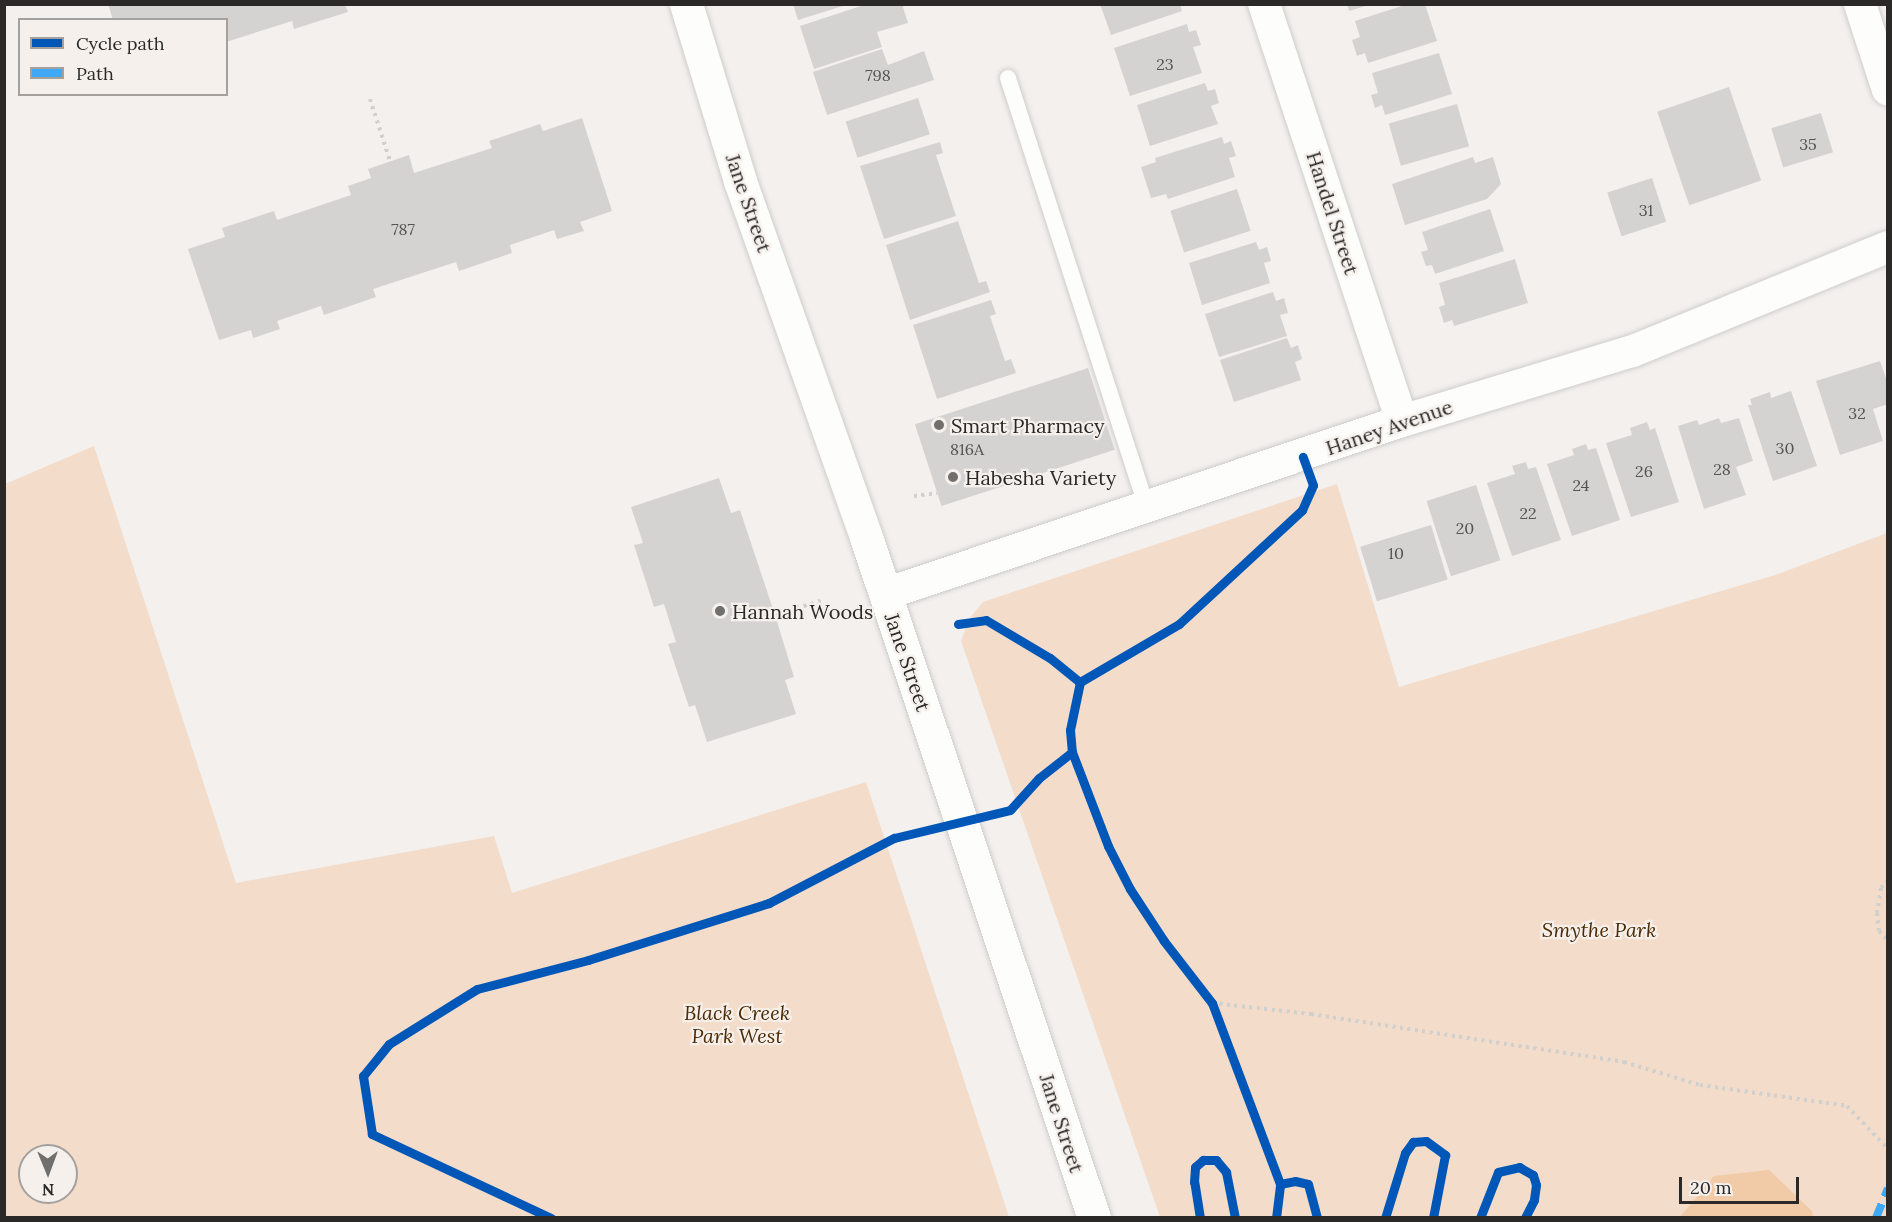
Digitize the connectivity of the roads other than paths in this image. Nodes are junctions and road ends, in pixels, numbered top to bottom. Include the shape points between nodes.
1 (686, 4) edge
2 (1264, 4) edge
3 (1860, 4) edge
4 (1008, 78) dead end
5 (1887, 90) edge
6 (1887, 247) edge
7 (1402, 421) junction
8 (1147, 508) junction
9 (885, 594) junction
10 (1094, 1218) edge

1 - 9 main road, Jane Street via 740,181
2 - 7 street, Handel Street
3 - 5 street
4 - 8 lane
6 - 7 street, Haney Avenue via 1633,351
7 - 8 street, Haney Avenue
8 - 9 street, Haney Avenue
9 - 10 main road, Jane Street

